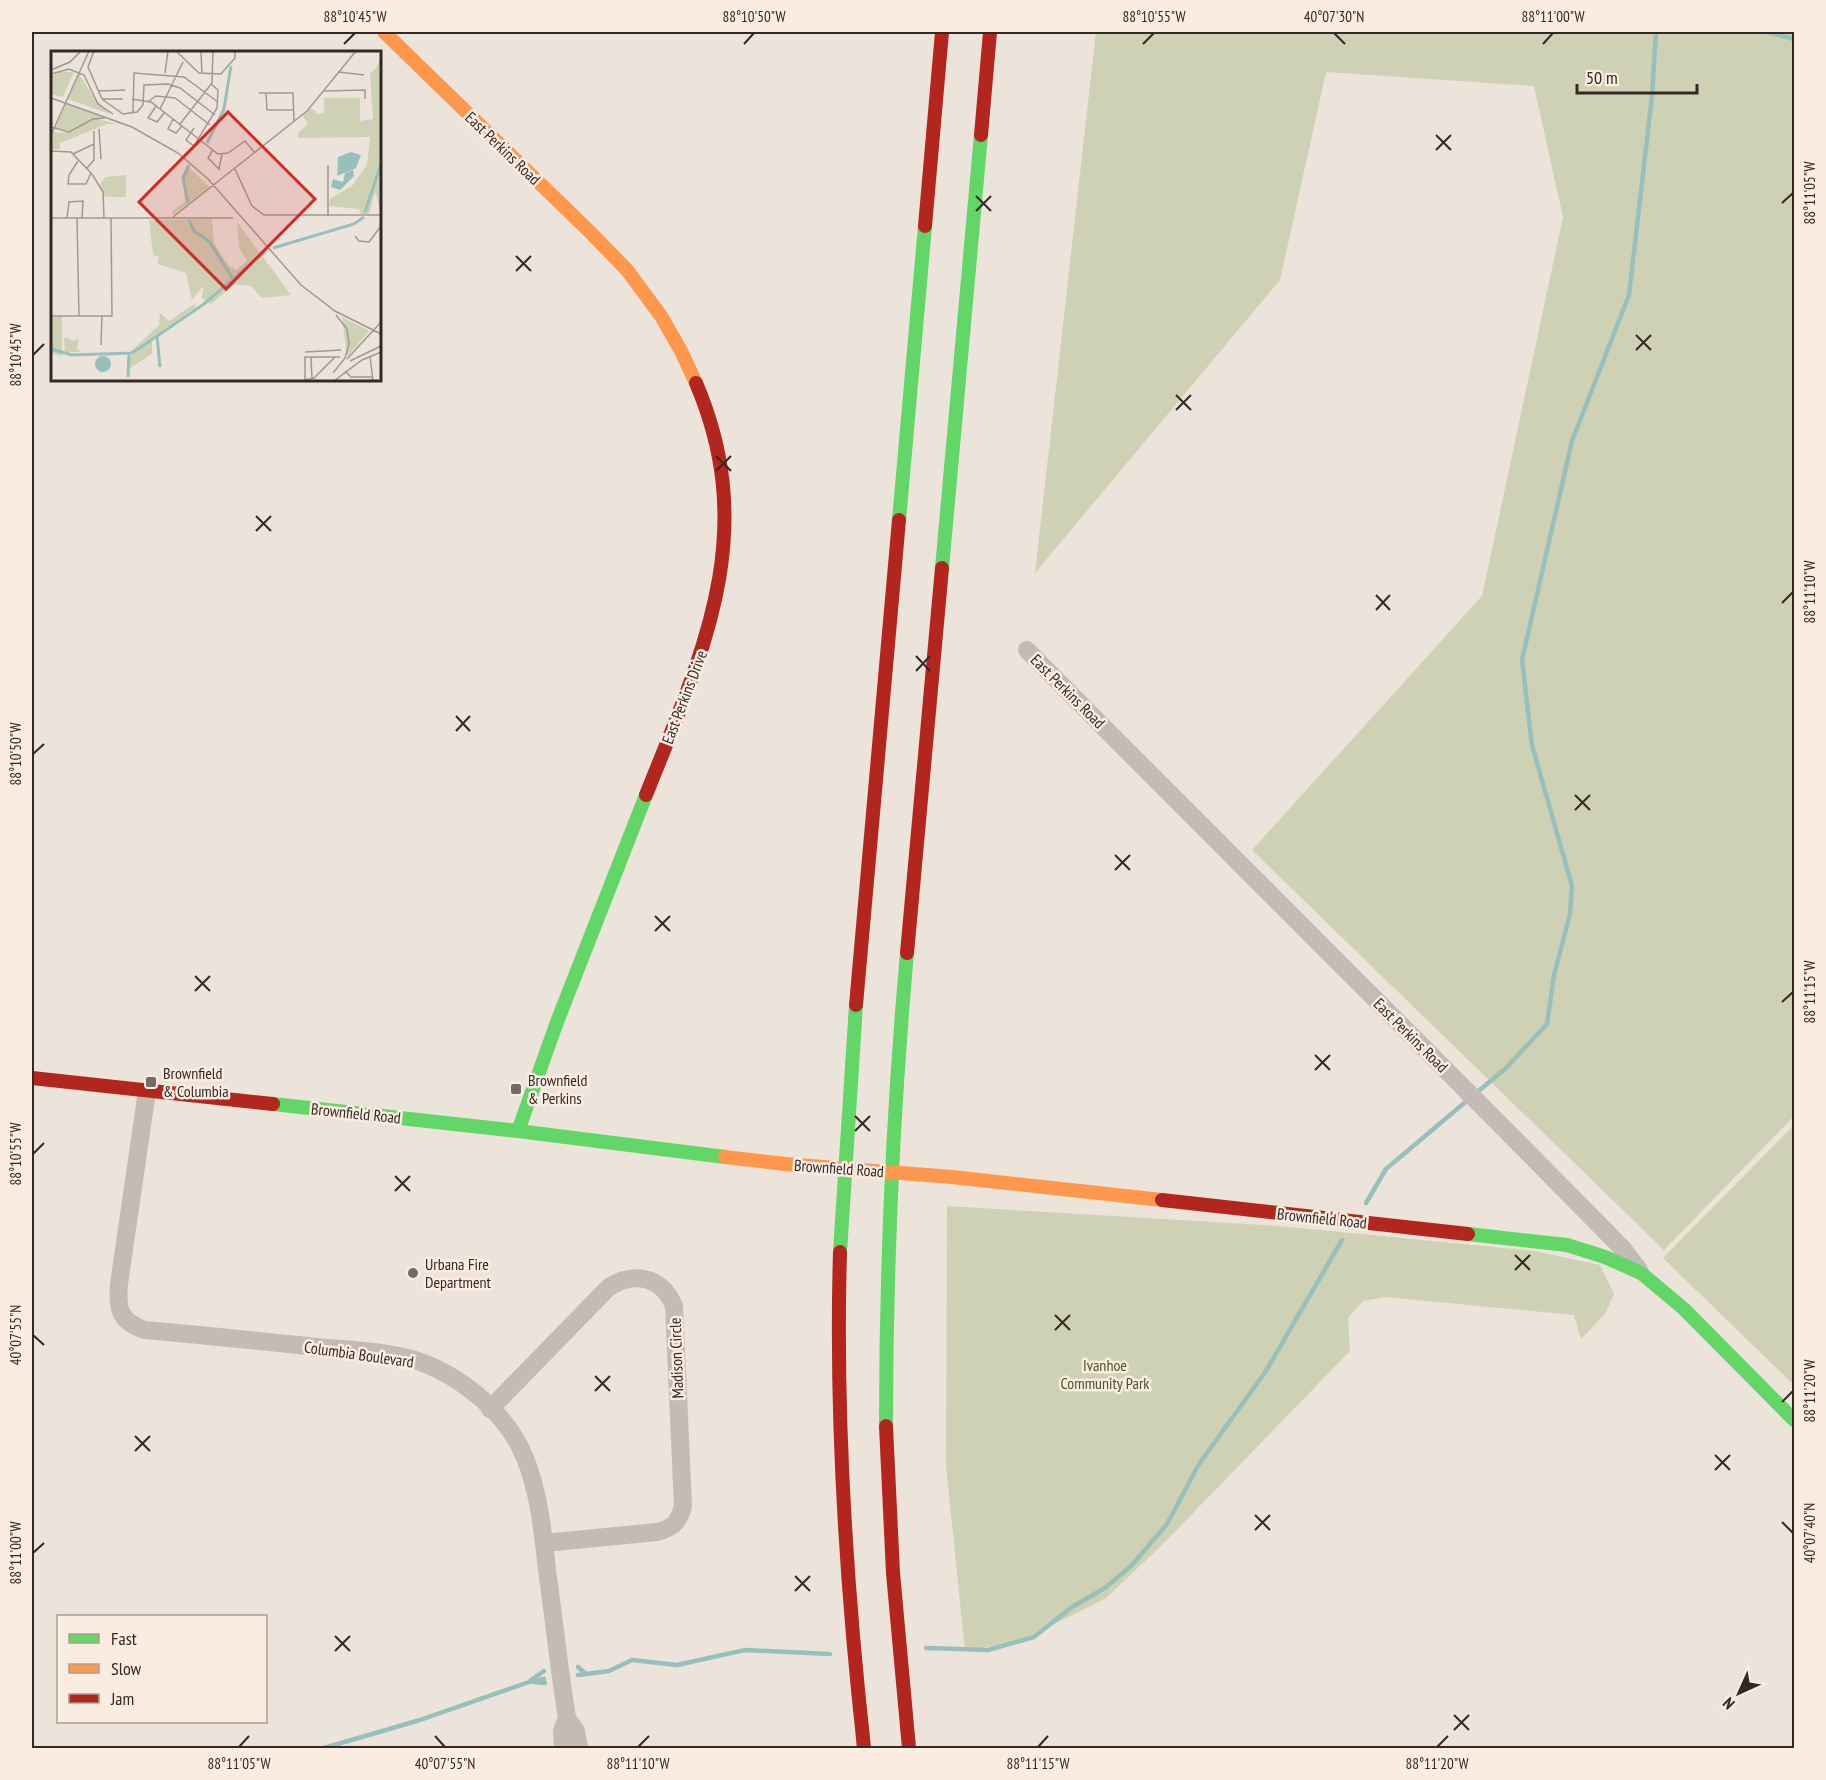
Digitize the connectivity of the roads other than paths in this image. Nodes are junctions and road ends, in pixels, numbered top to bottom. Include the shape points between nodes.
1 (384, 32) edge
2 (942, 32) edge
3 (990, 32) edge
4 (621, 265) joint
5 (1027, 650) dead end
6 (32, 1078) edge
7 (147, 1091) junction
8 (518, 1131) junction
9 (1641, 1273) junction
10 (490, 1408) junction
11 (1794, 1420) edge
12 (544, 1543) junction
13 (567, 1718) junction
14 (563, 1749) edge
15 (579, 1749) edge
16 (864, 1749) edge
17 (909, 1749) edge

1 - 4 main road, East Perkins Road
2 - 16 main road via 855,1024 840,1249 843,1524
3 - 17 main road via 900,1032 886,1306 886,1450
4 - 8 main road, East Perkins Drive via 661,315 684,354 710,419 725,508 720,579 696,668
5 - 9 street, East Perkins Road via 1460,1083 1623,1249
6 - 7 main road, Brownfield Road
7 - 8 main road, Brownfield Road
7 - 10 street, Columbia Boulevard via 119,1284 119,1310 124,1319 146,1330 409,1358 446,1374
8 - 9 main road, Brownfield Road via 785,1164 952,1177 1556,1244 1605,1257
9 - 11 main road, East Perkins Road via 1684,1309
10 - 12 street, Columbia Boulevard via 525,1458
10 - 12 street, Madison Circle via 615,1283 640,1278 654,1282 669,1295 675,1318 683,1506 680,1516 669,1529 657,1532
12 - 13 street, Columbia Boulevard
13 - 14 street, Columbia Boulevard via 562,1731
13 - 15 street, Columbia Boulevard via 576,1731

